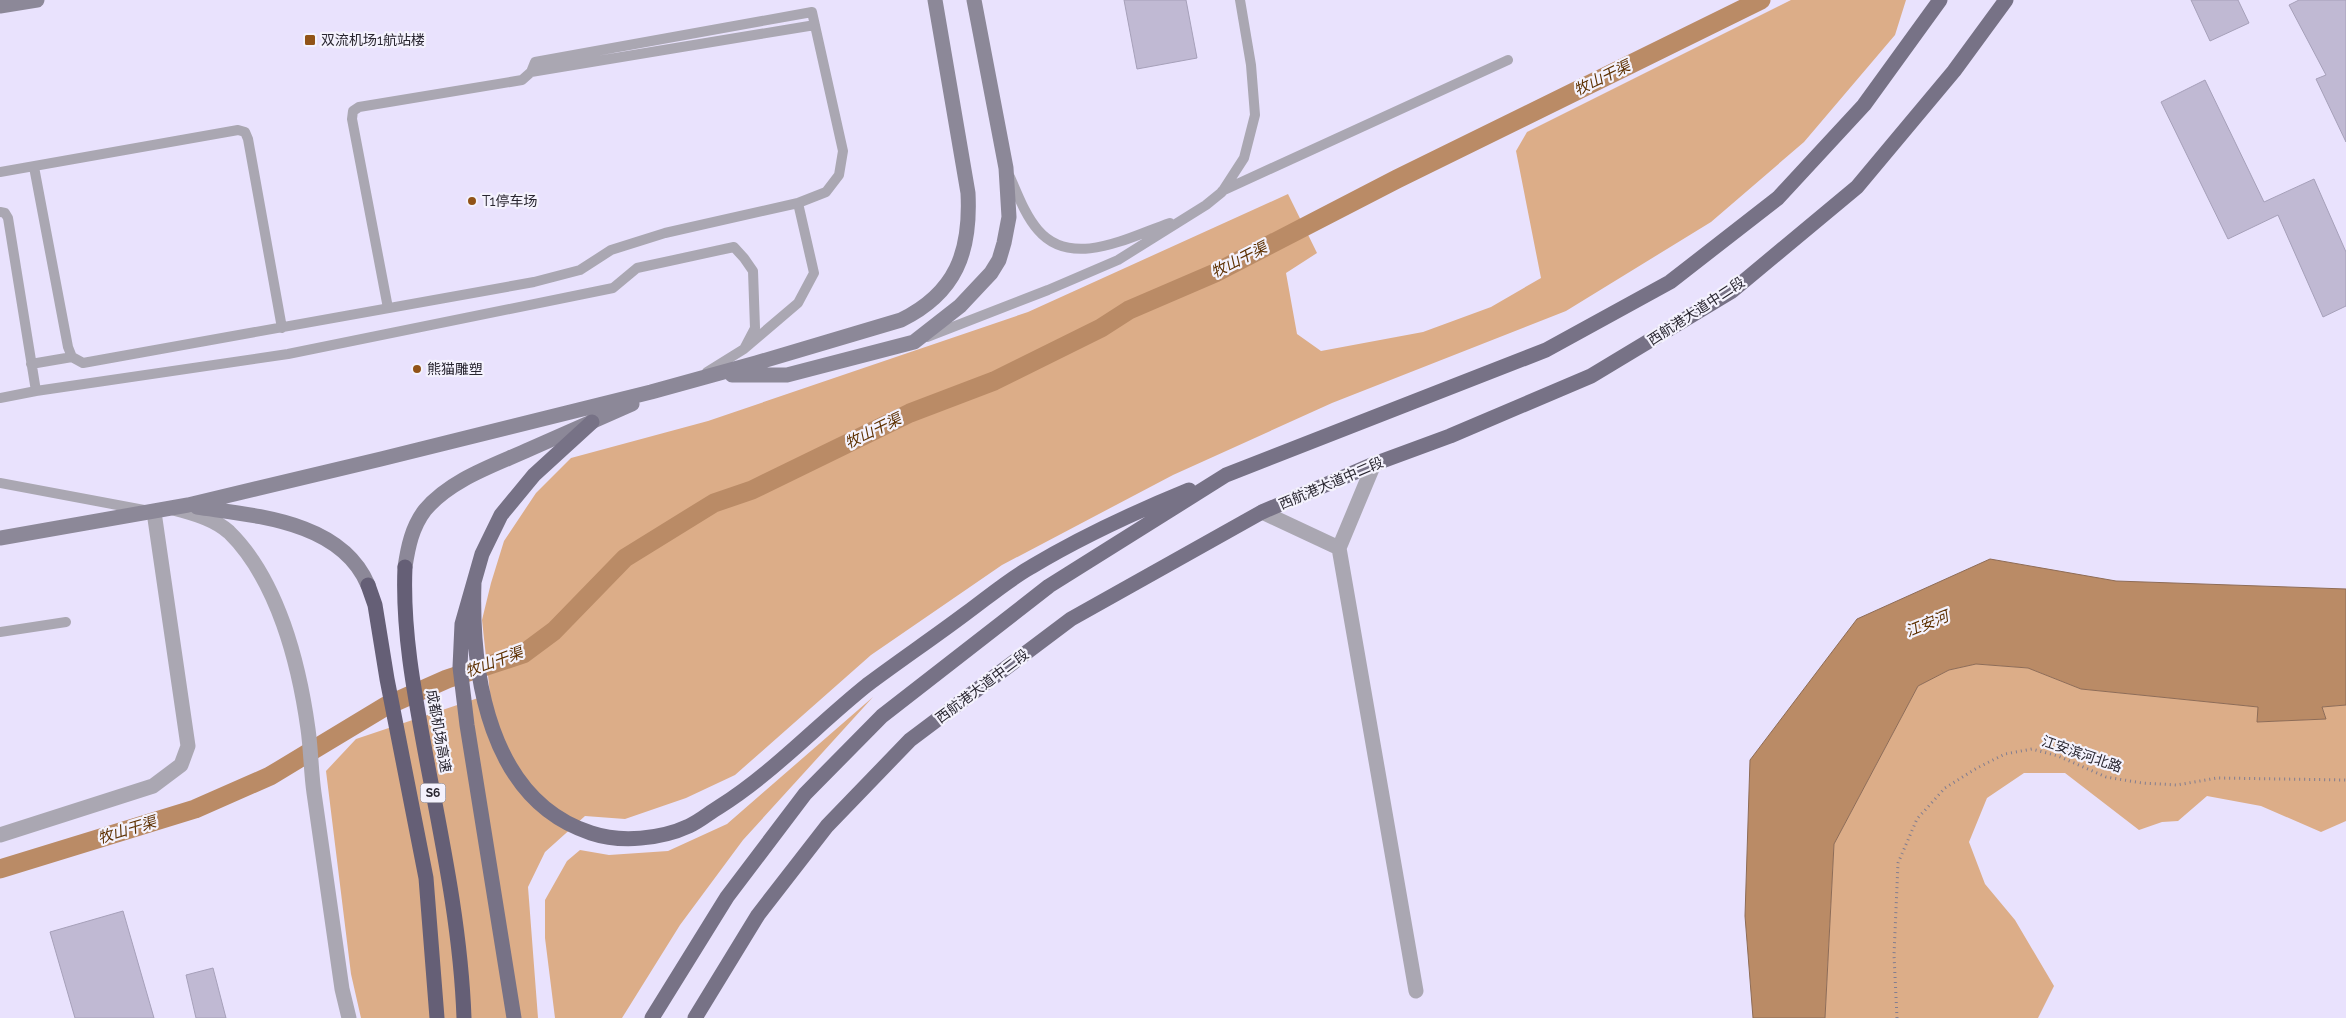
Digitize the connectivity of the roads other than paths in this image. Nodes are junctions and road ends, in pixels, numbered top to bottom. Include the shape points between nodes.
1 (37, 0) edge
2 (934, 0) edge
3 (974, 0) edge
4 (1240, 0) edge
5 (1940, 0) edge
6 (2006, 0) edge
7 (0, 6) edge
8 (815, 25) junction
9 (1508, 60) dead end
10 (533, 67) junction
11 (34, 166) junction
12 (1006, 168) junction
13 (0, 172) edge
14 (1222, 192) junction
15 (798, 203) junction
16 (0, 212) edge
17 (1180, 220) junction
18 (388, 308) junction
19 (282, 328) junction
20 (914, 342) junction
21 (744, 349) junction
22 (72, 357) junction
23 (31, 364) junction
24 (703, 377) junction
25 (675, 385) junction
26 (36, 391) junction
27 (0, 398) edge
28 (592, 422) junction
29 (1374, 464) junction
30 (1226, 476) junction
31 (0, 483) edge
32 (181, 507) junction
33 (154, 512) junction
34 (1262, 512) junction
35 (0, 538) edge
36 (1339, 548) junction
37 (405, 567) joint
38 (474, 582) junction
39 (368, 584) joint
40 (66, 622) dead end
41 (0, 632) edge
42 (0, 835) edge
43 (342, 988) junction
44 (1416, 991) dead end
45 (339, 1018) edge
46 (349, 1018) edge
47 (437, 1018) edge
48 (464, 1018) edge
49 (514, 1018) edge
50 (652, 1018) edge
51 (695, 1018) edge

1 - 7 main road
2 - 24 main road via 967,186 969,226 956,269 943,292 901,320
3 - 12 main road
4 - 14 lane via 1251,65 1255,115 1244,158
5 - 30 main road via 1864,105 1778,198 1670,282 1546,350
6 - 29 main road, 西航港大道中二段 via 1954,71 1857,186 1732,291 1591,376 1450,436
8 - 10 lane
8 - 10 lane via 812,12
8 - 15 lane via 844,151 840,175 826,192
9 - 14 lane
10 - 18 lane via 522,80 353,111
11 - 13 lane
11 - 19 lane via 238,130 245,132
11 - 22 lane
12 - 17 lane via 1021,203 1038,230 1049,240 1069,249 1090,250
12 - 20 main road via 1009,217 999,260 960,306
14 - 17 lane
15 - 18 lane via 665,233 611,250 580,270 534,282
15 - 21 lane via 814,273 798,303
16 - 23 lane via 8,218
17 - 20 lane via 1118,260
18 - 19 lane
19 - 22 lane via 83,363
20 - 24 main road via 787,375
21 - 24 lane
21 - 26 lane via 755,328 753,279 752,271 734,247 637,268 613,288 604,290 288,354
22 - 23 lane
23 - 26 lane
24 - 25 main road
25 - 28 main road
25 - 32 main road
26 - 27 lane
28 - 37 main road via 482,470 448,490 419,519 408,547
28 - 38 main road via 534,475 508,505 484,549
29 - 34 main road, 西航港大道中二段
29 - 36 street
30 - 38 main road via 1136,511 1029,567 866,686 748,789 689,826 643,839 605,838 572,827 550,814 525,789 501,750 494,730 477,659
30 - 50 main road via 1050,586 882,716 805,794 727,896
31 - 33 lane
32 - 33 main road
32 - 39 main road via 271,520 309,530 346,552
32 - 43 street via 212,519 228,531 256,566 287,636 299,674 308,730
33 - 35 main road
33 - 42 street via 188,746 181,765 153,786
34 - 36 street
34 - 51 main road, 西航港大道中二段 via 1071,619 910,740 827,826 758,915
36 - 44 street
37 - 48 highway, 成都机场高速 / S6 via 404,592 411,663 449,876 463,981
38 - 49 main road via 462,624 460,667
39 - 47 highway, S6 via 376,605 426,878
40 - 41 lane
43 - 45 street
43 - 46 street

